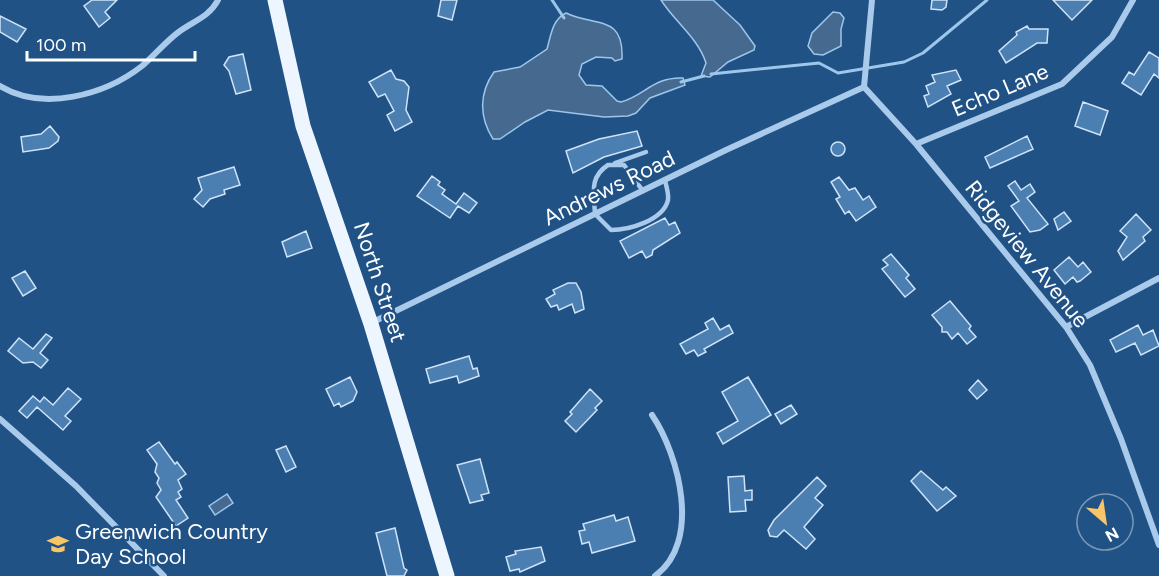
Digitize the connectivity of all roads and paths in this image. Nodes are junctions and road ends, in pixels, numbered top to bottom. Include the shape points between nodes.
1 (218, 0) edge
2 (275, 0) edge
3 (872, 0) edge
4 (1132, 0) edge
5 (0, 86) edge
6 (864, 87) junction
7 (916, 144) junction
8 (646, 152) dead end
9 (615, 163) junction
10 (665, 180) junction
11 (643, 191) junction
12 (595, 214) junction
13 (1159, 278) edge
14 (371, 324) junction
15 (1066, 327) junction
16 (652, 415) dead end
17 (0, 419) edge
18 (1159, 545) edge
19 (164, 576) edge
20 (447, 576) edge
21 (655, 576) edge

1 - 5 street via 213,10 110,88 43,100 14,94
2 - 14 main road, North Street via 303,126
3 - 6 street
4 - 7 street, Echo Lane via 1112,37 1062,84
6 - 7 street, Ridgeview Avenue
6 - 10 street, Andrews Road
7 - 15 street, Ridgeview Avenue
8 - 9 lane
9 - 11 lane via 624,165
9 - 12 lane via 595,176
10 - 11 street, Andrews Road
10 - 12 lane via 665,205 637,226 610,230
11 - 12 street, Andrews Road
12 - 14 street, Andrews Road
13 - 15 street
14 - 20 main road, North Street
15 - 18 street, Ridgeview Avenue via 1102,389
16 - 21 street via 672,454 683,505 679,540 664,570
17 - 19 street via 76,486

